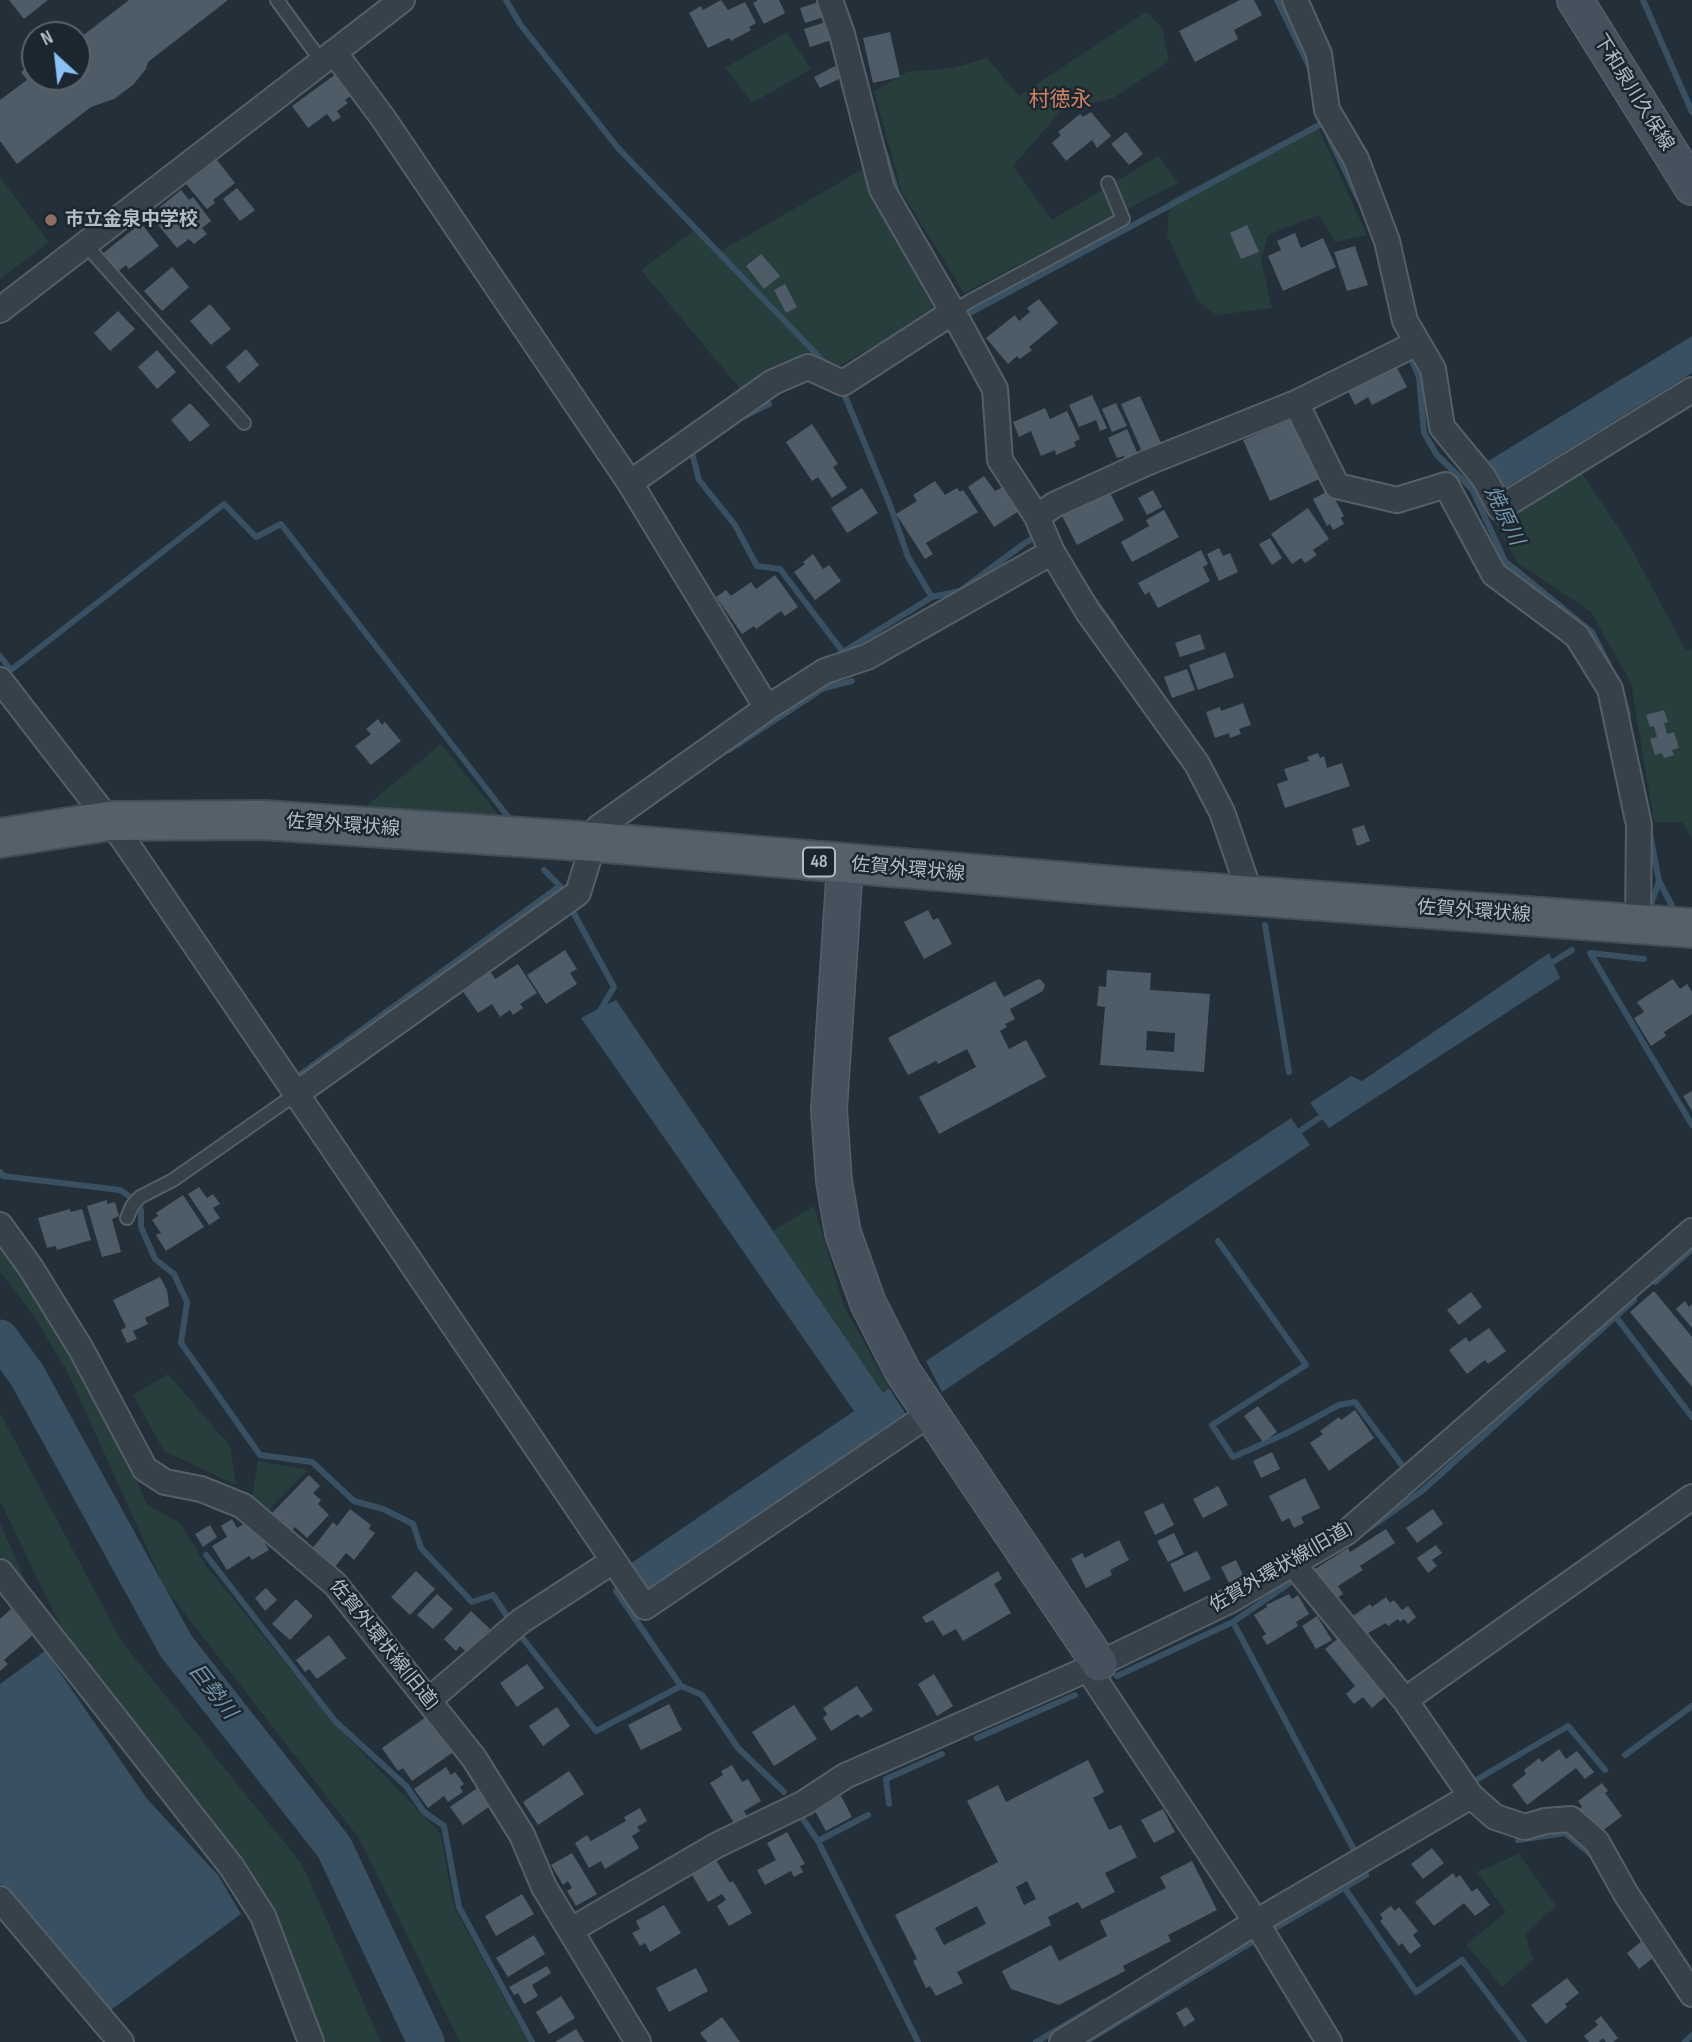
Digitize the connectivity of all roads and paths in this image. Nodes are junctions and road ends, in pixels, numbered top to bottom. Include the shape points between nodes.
1 (277, 0) edge
2 (830, 0) edge
3 (1295, 0) edge
4 (1575, 0) edge
5 (401, 1) edge
6 (328, 57) junction
7 (1108, 183) dead end
8 (1692, 187) edge
9 (85, 244) junction
10 (962, 306) junction
11 (0, 310) edge
12 (1416, 343) junction
13 (1692, 390) edge
14 (1296, 403) junction
15 (244, 423) dead end
16 (630, 483) junction
17 (1046, 529) junction
18 (0, 680) edge
19 (767, 708) junction
20 (108, 821) junction
21 (0, 838) edge
22 (595, 842) junction
23 (845, 865) junction
24 (1248, 896) junction
25 (1638, 925) junction
26 (1692, 928) edge
27 (296, 1094) junction
28 (133, 1207) dead end
29 (0, 1225) edge
30 (1692, 1231) edge
31 (931, 1412) junction
32 (1692, 1497) edge
33 (1294, 1565) junction
34 (0, 1572) edge
35 (623, 1576) junction
36 (1094, 1666) junction
37 (429, 1700) junction
38 (1405, 1700) junction
39 (1471, 1796) junction
40 (0, 1899) edge
41 (1256, 1922) junction
42 (571, 1930) junction
43 (1692, 1994) edge
44 (121, 2042) edge
45 (311, 2042) edge
46 (638, 2042) edge
47 (1062, 2042) edge
48 (1329, 2042) edge

1 - 6 lane
2 - 10 street via 882,189
3 - 12 street via 1319,54 1327,110 1356,159 1387,241 1405,321
4 - 8 street, 下和泉川久保線
5 - 6 street
6 - 9 street
6 - 16 street via 383,118
7 - 10 lane via 1123,219
9 - 11 street
9 - 15 lane
10 - 16 street via 843,383 808,367 773,383
10 - 17 street via 995,388 1000,460
12 - 13 street via 1433,369 1442,427 1500,508
12 - 14 street
14 - 17 street via 1146,463
14 - 25 street via 1336,486 1397,500 1446,485 1494,575 1577,636 1610,690 1639,825
16 - 19 street
17 - 19 street via 867,657 824,671
17 - 24 street via 1088,612 1197,764 1222,812
18 - 20 street
19 - 22 street via 598,828
20 - 21 main road, 佐賀外環状線 / 48
20 - 22 main road, 佐賀外環状線 / 48 via 263,820
20 - 27 street
22 - 23 main road, 佐賀外環状線 / 48
22 - 27 street via 578,893
23 - 24 main road, 佐賀外環状線 / 48
23 - 31 street via 829,1109 834,1181 843,1233 868,1303
24 - 25 main road, 佐賀外環状線 / 48
25 - 26 main road, 佐賀外環状線 / 48
27 - 28 lane
27 - 35 street
29 - 37 street, 佐賀外環状線(旧道) via 81,1349 145,1469 165,1482 201,1489 243,1506 335,1584
30 - 33 street, 佐賀外環状線(旧道) via 1347,1532
31 - 35 street via 645,1607
31 - 36 street
32 - 38 street
33 - 36 street, 佐賀外環状線(旧道)
33 - 38 street
34 - 45 street via 231,1866 263,1916
35 - 37 street via 514,1627
36 - 41 street
36 - 42 street, 佐賀外環状線(旧道) via 845,1776
37 - 42 street, 佐賀外環状線(旧道) via 474,1758 522,1835 544,1887
38 - 39 street
39 - 41 street
39 - 43 street via 1495,1817 1525,1826 1571,1819 1597,1842
40 - 44 street
41 - 47 street
41 - 48 street
42 - 46 street

